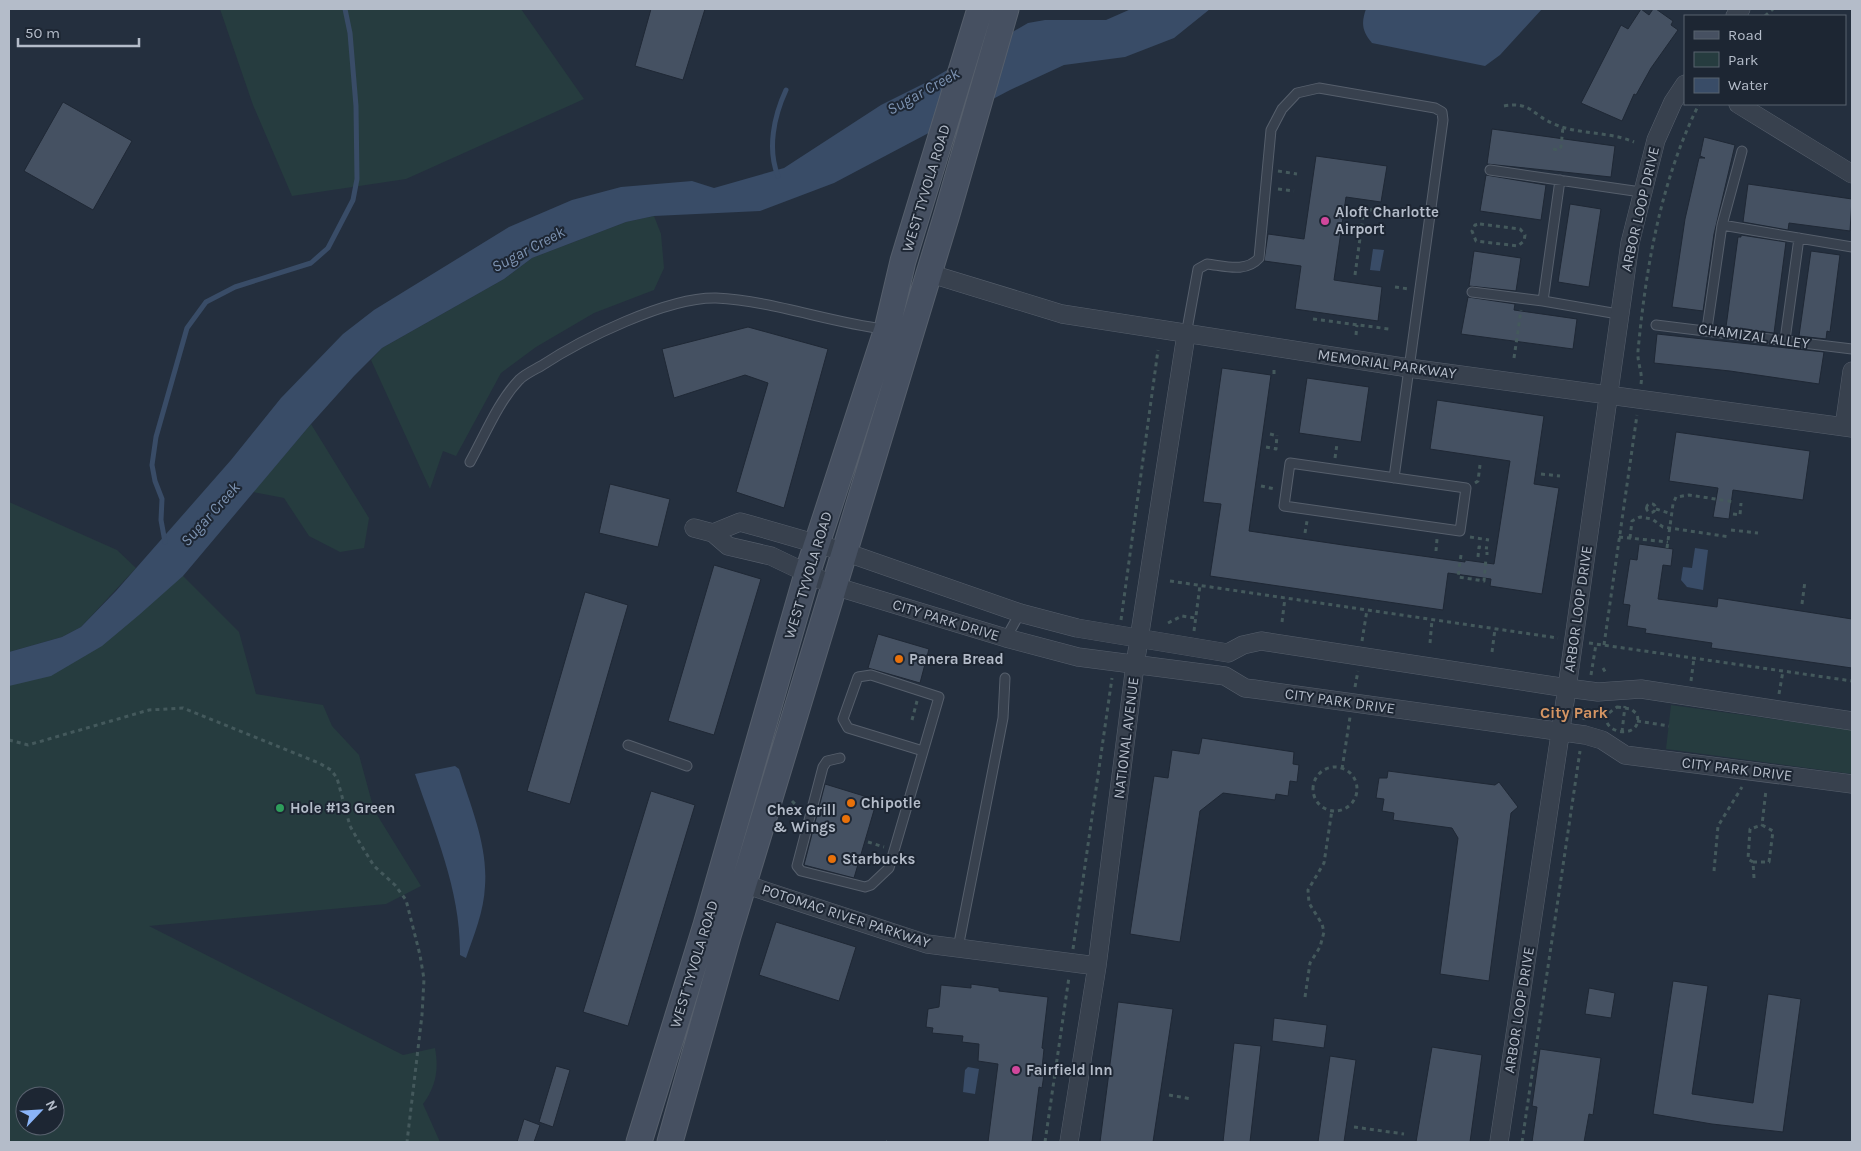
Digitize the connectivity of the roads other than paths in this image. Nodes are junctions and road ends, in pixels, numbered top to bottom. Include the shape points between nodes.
1 (980, 9) edge
2 (1006, 9) edge
3 (1684, 86) edge
4 (1740, 105) edge
5 (1742, 151) dead end
6 (1490, 170) dead end
7 (1852, 174) edge
8 (1560, 180) junction
9 (1641, 192) junction
10 (1722, 225) junction
11 (1799, 238) junction
12 (1852, 247) edge
13 (928, 273) junction
14 (1472, 292) dead end
15 (1543, 301) junction
16 (1618, 314) junction
17 (1656, 325) dead end
18 (887, 329) junction
19 (1707, 329) junction
20 (1186, 335) junction
21 (1785, 340) junction
22 (1852, 349) edge
23 (1409, 368) junction
24 (1852, 371) edge
25 (1608, 394) junction
26 (1848, 427) edge
27 (470, 462) dead end
28 (1394, 478) junction
29 (694, 528) dead end
30 (713, 534) junction
31 (817, 545) junction
32 (845, 552) junction
33 (807, 574) junction
34 (834, 586) junction
35 (1020, 613) junction
36 (1006, 638) junction
37 (1140, 638) junction
38 (1135, 665) junction
39 (1004, 678) dead end
40 (1567, 688) junction
41 (1852, 721) edge
42 (1560, 732) junction
43 (628, 745) dead end
44 (923, 751) junction
45 (840, 758) dead end
46 (687, 766) dead end
47 (1852, 784) edge
48 (744, 884) junction
49 (958, 948) junction
50 (1097, 966) junction
51 (639, 1142) edge
52 (670, 1142) edge
53 (1069, 1142) edge
54 (1499, 1142) edge

1 - 18 main road, WEST TYVOLA ROAD via 903,261
2 - 13 main road, WEST TYVOLA ROAD
3 - 9 street, ARBOR LOOP DRIVE via 1656,140
4 - 7 street
5 - 10 lane
6 - 8 lane
8 - 9 lane
8 - 15 lane
9 - 16 street, ARBOR LOOP DRIVE
10 - 11 lane
10 - 19 lane
11 - 12 lane
11 - 21 lane
13 - 20 street, MEMORIAL PARKWAY via 1062,314
13 - 32 main road, WEST TYVOLA ROAD
14 - 15 lane
15 - 16 lane
16 - 25 street, ARBOR LOOP DRIVE
17 - 19 lane, CHAMIZAL ALLEY
18 - 27 lane via 715,298 668,306 598,334 560,353 519,380
18 - 31 main road, WEST TYVOLA ROAD
19 - 21 lane, CHAMIZAL ALLEY
20 - 23 street, MEMORIAL PARKWAY
20 - 23 lane via 1198,269 1207,264 1243,268 1252,266 1259,258 1272,130 1282,109 1297,93 1319,88 1442,112
20 - 37 street, NATIONAL AVENUE
21 - 22 lane, CHAMIZAL ALLEY
23 - 25 street, MEMORIAL PARKWAY
23 - 28 lane
24 - 26 street
25 - 26 street, MEMORIAL PARKWAY
25 - 40 street, ARBOR LOOP DRIVE
28 - 28 lane via 1466,488 1460,531 1284,506 1290,462
29 - 30 street, CITY PARK DRIVE
30 - 31 street, CITY PARK DRIVE via 740,522
30 - 33 street, CITY PARK DRIVE via 728,546 771,556
31 - 32 street, CITY PARK DRIVE
31 - 33 main road, WEST TYVOLA ROAD
32 - 34 main road, WEST TYVOLA ROAD
32 - 35 street, CITY PARK DRIVE
33 - 34 street, CITY PARK DRIVE
33 - 51 main road, WEST TYVOLA ROAD via 706,925
34 - 36 street, CITY PARK DRIVE
34 - 48 main road, WEST TYVOLA ROAD
35 - 36 lane
35 - 37 street, CITY PARK DRIVE via 1077,628
36 - 38 street, CITY PARK DRIVE via 1078,657
37 - 38 street, NATIONAL AVENUE
37 - 40 street, CITY PARK DRIVE via 1228,653 1261,641
38 - 42 street, CITY PARK DRIVE via 1225,676 1245,688
38 - 50 street, NATIONAL AVENUE
39 - 49 lane via 1003,718
40 - 41 street, CITY PARK DRIVE via 1598,692 1641,690
40 - 42 street, ARBOR LOOP DRIVE
42 - 47 street, CITY PARK DRIVE via 1602,740 1626,755
42 - 54 street, ARBOR LOOP DRIVE
43 - 46 lane
44 - 44 lane via 939,697 864,675 855,680 843,719 848,728
44 - 45 lane via 889,868 871,885 858,887 800,871 797,866 823,767 827,761
48 - 49 street, POTOMAC RIVER PARKWAY via 927,944
48 - 52 main road, WEST TYVOLA ROAD
49 - 50 street, POTOMAC RIVER PARKWAY
50 - 53 street, NATIONAL AVENUE

